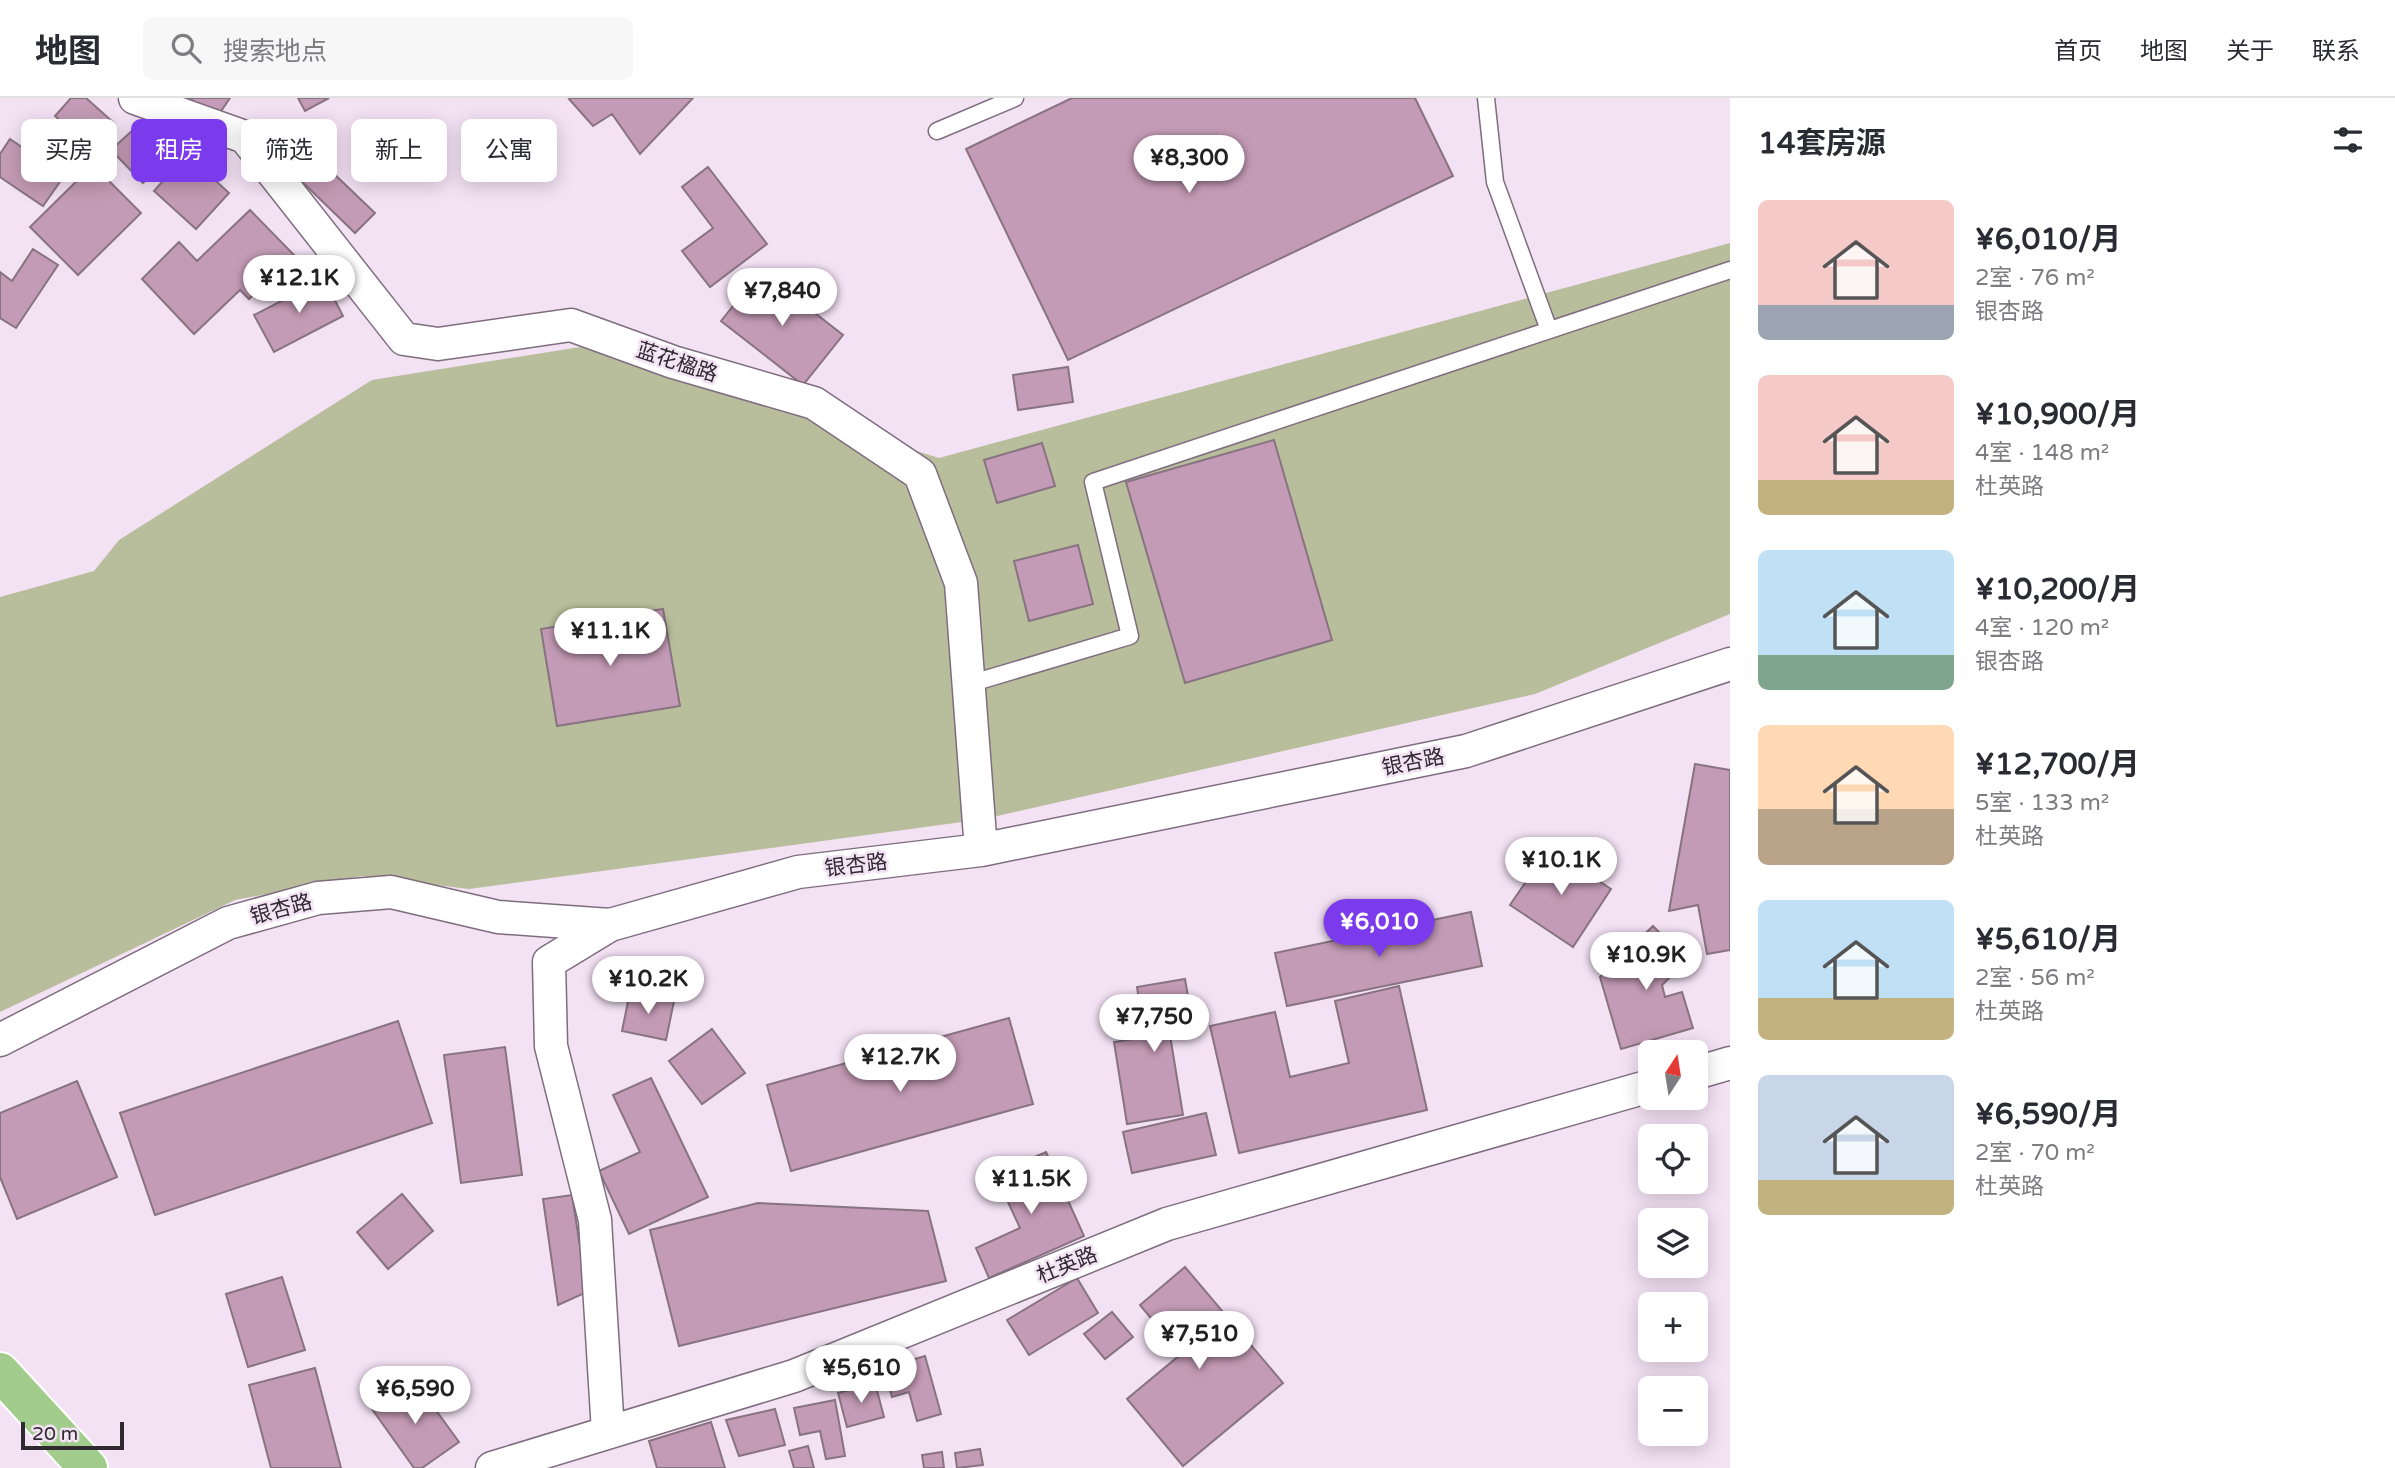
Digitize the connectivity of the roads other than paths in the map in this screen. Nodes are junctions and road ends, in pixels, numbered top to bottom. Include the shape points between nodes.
1 (135, 98) edge
2 (1015, 98) edge
3 (1486, 98) edge
4 (937, 131) dead end
5 (1730, 270) edge
6 (1549, 330) junction
7 (1730, 664) edge
8 (969, 684) junction
9 (981, 850) junction
10 (610, 925) junction
11 (0, 1040) edge
12 (1730, 1063) edge
13 (1708, 1069) edge
14 (1638, 1089) edge
15 (0, 1372) edge
16 (608, 1432) junction
17 (88, 1468) edge
18 (492, 1468) edge

1 - 8 street, 蓝花楹路 via 245,137 404,339 438,344 571,325 673,362 814,404 920,474 961,583
2 - 4 lane
3 - 6 lane via 1495,182
5 - 6 lane
6 - 8 lane via 1093,482 1130,636
7 - 9 street, 银杏路 via 1466,751
8 - 9 street, 蓝花楹路
9 - 10 street, 银杏路 via 798,872
10 - 11 street, 银杏路 via 498,917 391,892 318,898 228,923
10 - 16 street via 549,962 551,1046 594,1220
12 - 13 street
14 - 16 street, 杜英路 via 1167,1224 794,1376
15 - 17 highway
16 - 18 street, 杜英路

